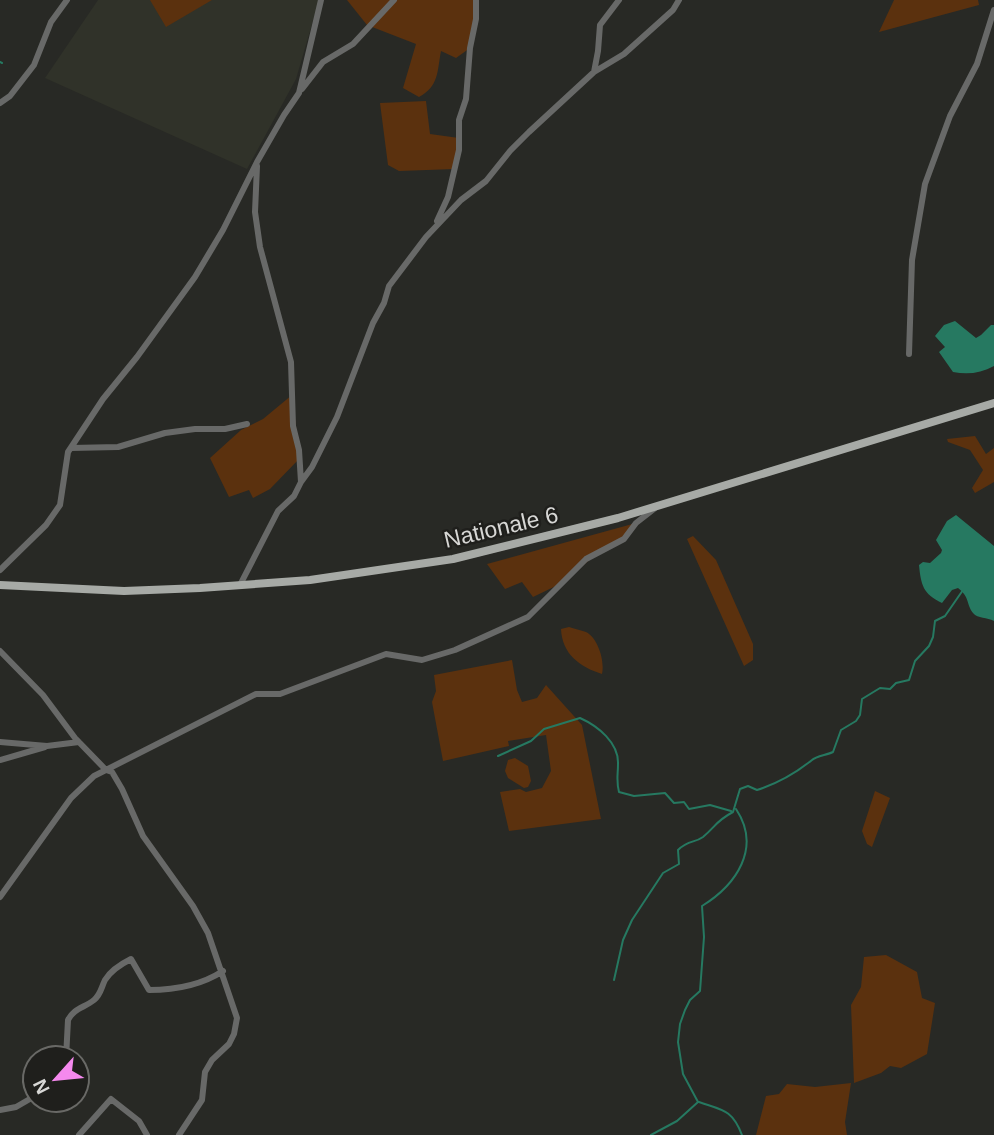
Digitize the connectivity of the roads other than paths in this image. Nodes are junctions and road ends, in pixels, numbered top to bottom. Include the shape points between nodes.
1 (67, 0) edge
2 (321, 0) edge
3 (394, 0) edge
4 (476, 0) edge
5 (619, 0) edge
6 (679, 0) edge
7 (994, 10) edge
8 (594, 72) junction
9 (299, 93) junction
10 (0, 103) edge
11 (257, 162) junction
12 (434, 226) junction
13 (909, 354) dead end
14 (994, 403) edge
15 (247, 424) dead end
16 (71, 448) junction
17 (301, 482) junction
18 (661, 504) junction
19 (0, 570) edge
20 (0, 585) edge
21 (240, 585) junction
22 (0, 651) edge
23 (0, 742) edge
24 (79, 743) junction
25 (47, 746) junction
26 (0, 761) edge
27 (106, 770) junction
28 (0, 897) edge
29 (223, 971) junction
30 (67, 1044) edge
31 (21, 1103) edge
32 (0, 1110) edge
33 (79, 1135) edge
34 (147, 1135) edge
35 (179, 1135) edge

1 - 10 street via 51,22 34,65
2 - 9 street
3 - 9 street via 353,44 323,62
4 - 12 street via 459,150 448,197
5 - 8 street via 600,25
6 - 8 street via 624,54
7 - 13 street via 977,64 950,117 925,184 912,260
8 - 12 street via 510,151 486,181
9 - 11 street
11 - 16 street via 195,277
11 - 17 street via 255,212 291,362
12 - 17 street via 389,286 337,417
14 - 18 main road, Nationale 6
15 - 16 street via 165,433 118,447
16 - 19 street via 60,505
17 - 21 street via 278,511
18 - 21 main road, Nationale 6 via 453,559
18 - 27 street via 624,539 586,559 528,617 422,660 386,654 280,694 256,694
20 - 21 main road, Nationale 6 via 124,591
22 - 24 street via 43,695
23 - 25 street
24 - 25 street
24 - 27 street
25 - 26 street
27 - 28 street via 71,798
27 - 29 street via 122,789 143,836 193,906
29 - 30 street via 201,984 149,990 131,959 106,978 96,999 70,1015
29 - 35 street via 237,1018 234,1034 205,1072 202,1100
31 - 32 street
33 - 34 street via 111,1099 132,1114

